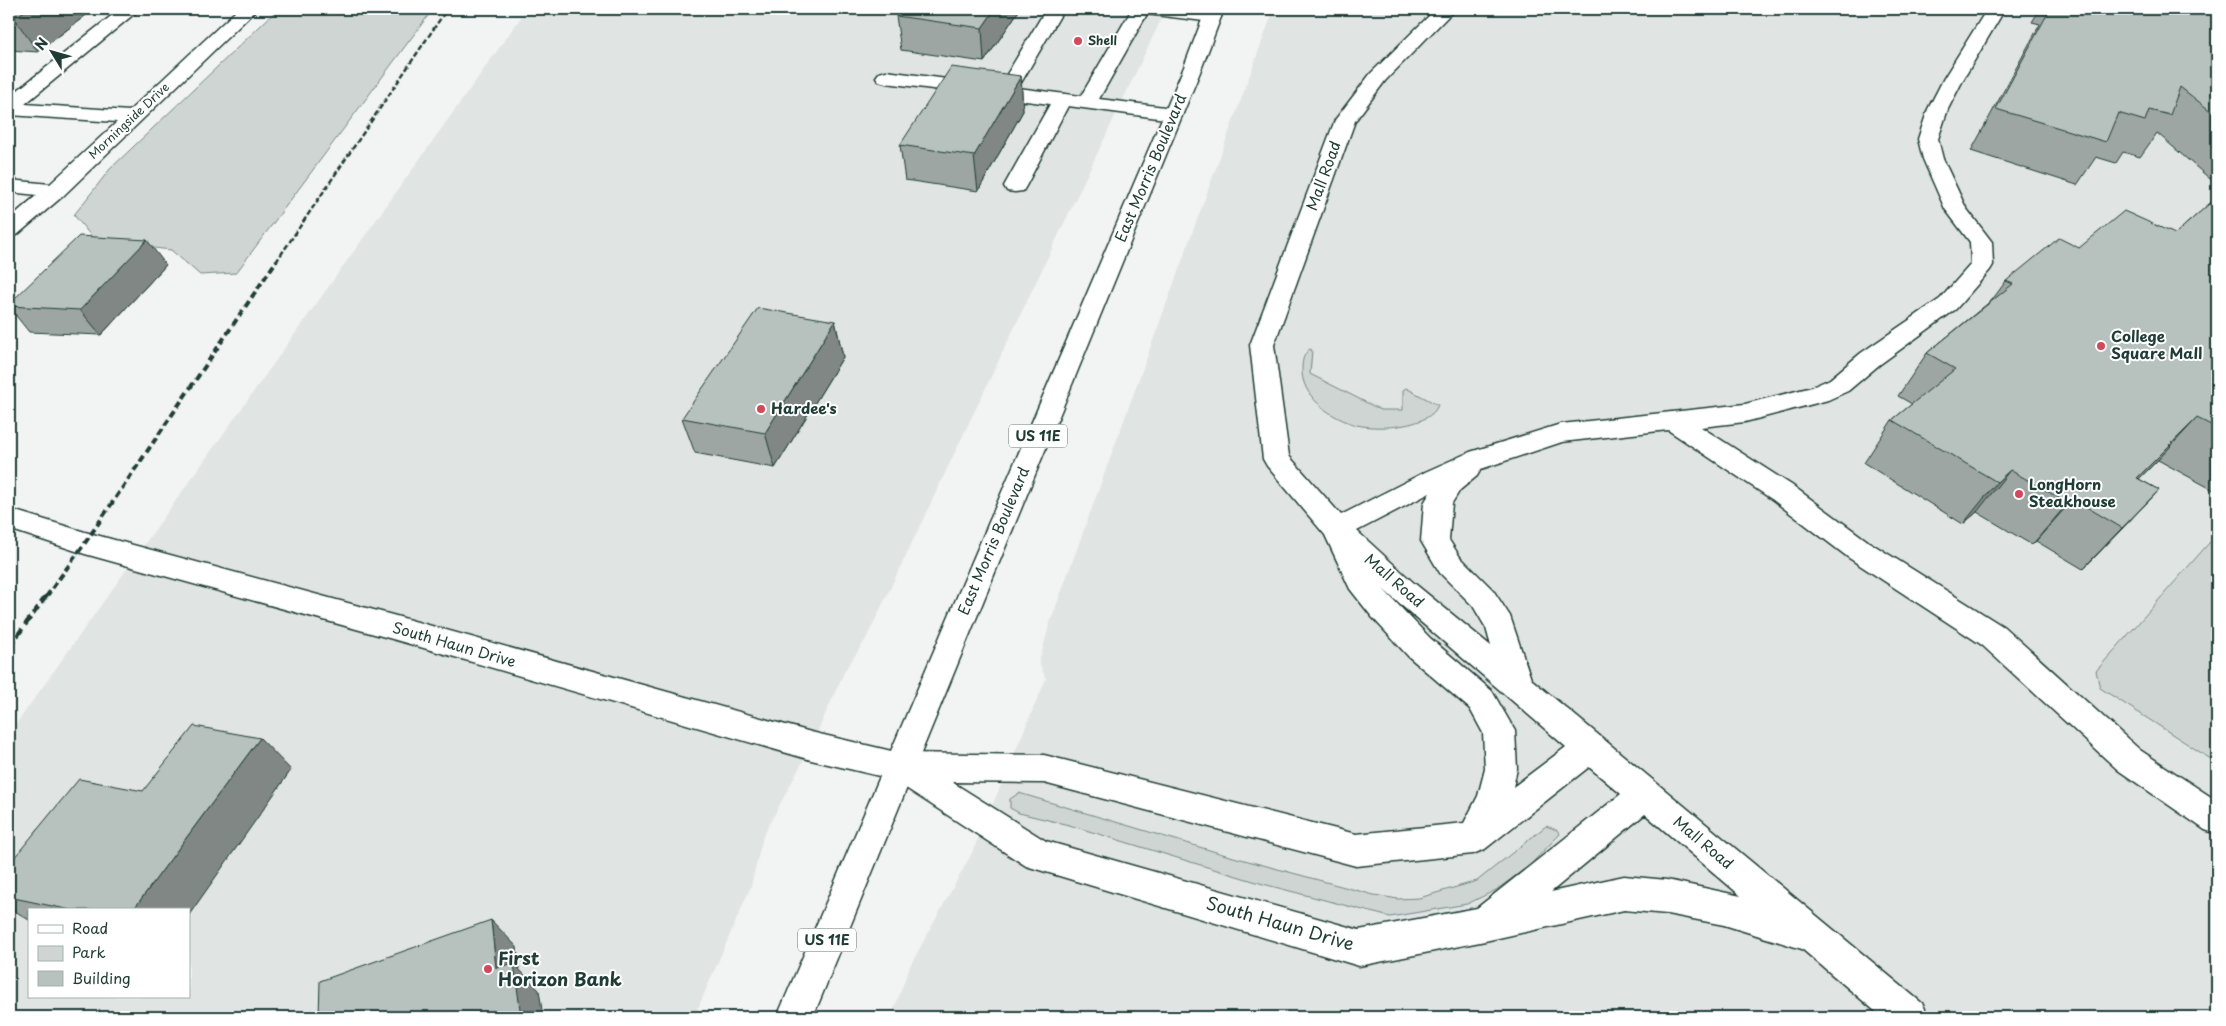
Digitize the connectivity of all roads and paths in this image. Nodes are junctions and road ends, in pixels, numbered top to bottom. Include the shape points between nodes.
1 (131, 9) edge
2 (248, 9) edge
3 (1055, 9) edge
4 (1141, 9) edge
5 (1148, 9) edge
6 (1446, 9) edge
7 (1996, 9) edge
8 (1213, 13) edge
9 (886, 77) dead end
10 (1005, 93) junction
11 (1062, 100) junction
12 (1087, 104) junction
13 (9, 108) edge
14 (1173, 114) junction
15 (133, 117) junction
16 (9, 186) edge
17 (1015, 186) dead end
18 (55, 191) junction
19 (9, 230) edge
20 (1674, 422) junction
21 (1479, 459) junction
22 (9, 519) edge
23 (1337, 529) junction
24 (1517, 685) junction
25 (1589, 748) junction
26 (900, 767) junction
27 (1645, 794) junction
28 (2217, 819) edge
29 (1473, 838) junction
30 (1485, 924) junction
31 (1816, 938) junction
32 (794, 1017) edge
33 (1910, 1017) edge

1 - 13 street
2 - 15 street, Morningside Drive
3 - 10 street
4 - 12 street
5 - 8 street
6 - 23 street, Mall Road via 1416,36 1345,120 1262,345 1276,459
7 - 20 street via 1954,78 1938,109 1928,139 1933,159 1956,209 1981,242 1982,264 1948,304 1839,385 1819,394 1745,413
8 - 14 street, East Morris Boulevard / US 11E
9 - 10 street
10 - 11 street
11 - 12 street
11 - 17 street
12 - 14 street
13 - 15 street
14 - 26 street, East Morris Boulevard / US 11E
15 - 18 street, Morningside Drive
16 - 18 street
18 - 19 street, Morningside Drive
20 - 21 street via 1561,433
20 - 28 street via 1783,493 1859,550 1993,636 2129,760
21 - 23 street
21 - 24 street via 1450,484 1438,503 1435,541 1450,565 1483,598 1500,625
22 - 26 street, South Haun Drive via 802,743
23 - 24 street, Mall Road via 1404,591
23 - 29 street via 1360,581 1382,609 1419,647 1481,700 1499,731 1501,769 1494,799
24 - 25 street, Mall Road
25 - 27 street, Mall Road
25 - 29 street
26 - 29 street, South Haun Drive via 1044,770 1356,850
26 - 30 street, South Haun Drive via 1038,855 1359,948
26 - 32 street, East Morris Boulevard / US 11E
27 - 30 street, South Haun Drive
27 - 31 street, Mall Road
30 - 31 street via 1624,894 1667,897 1724,908
31 - 33 street, Mall Road

